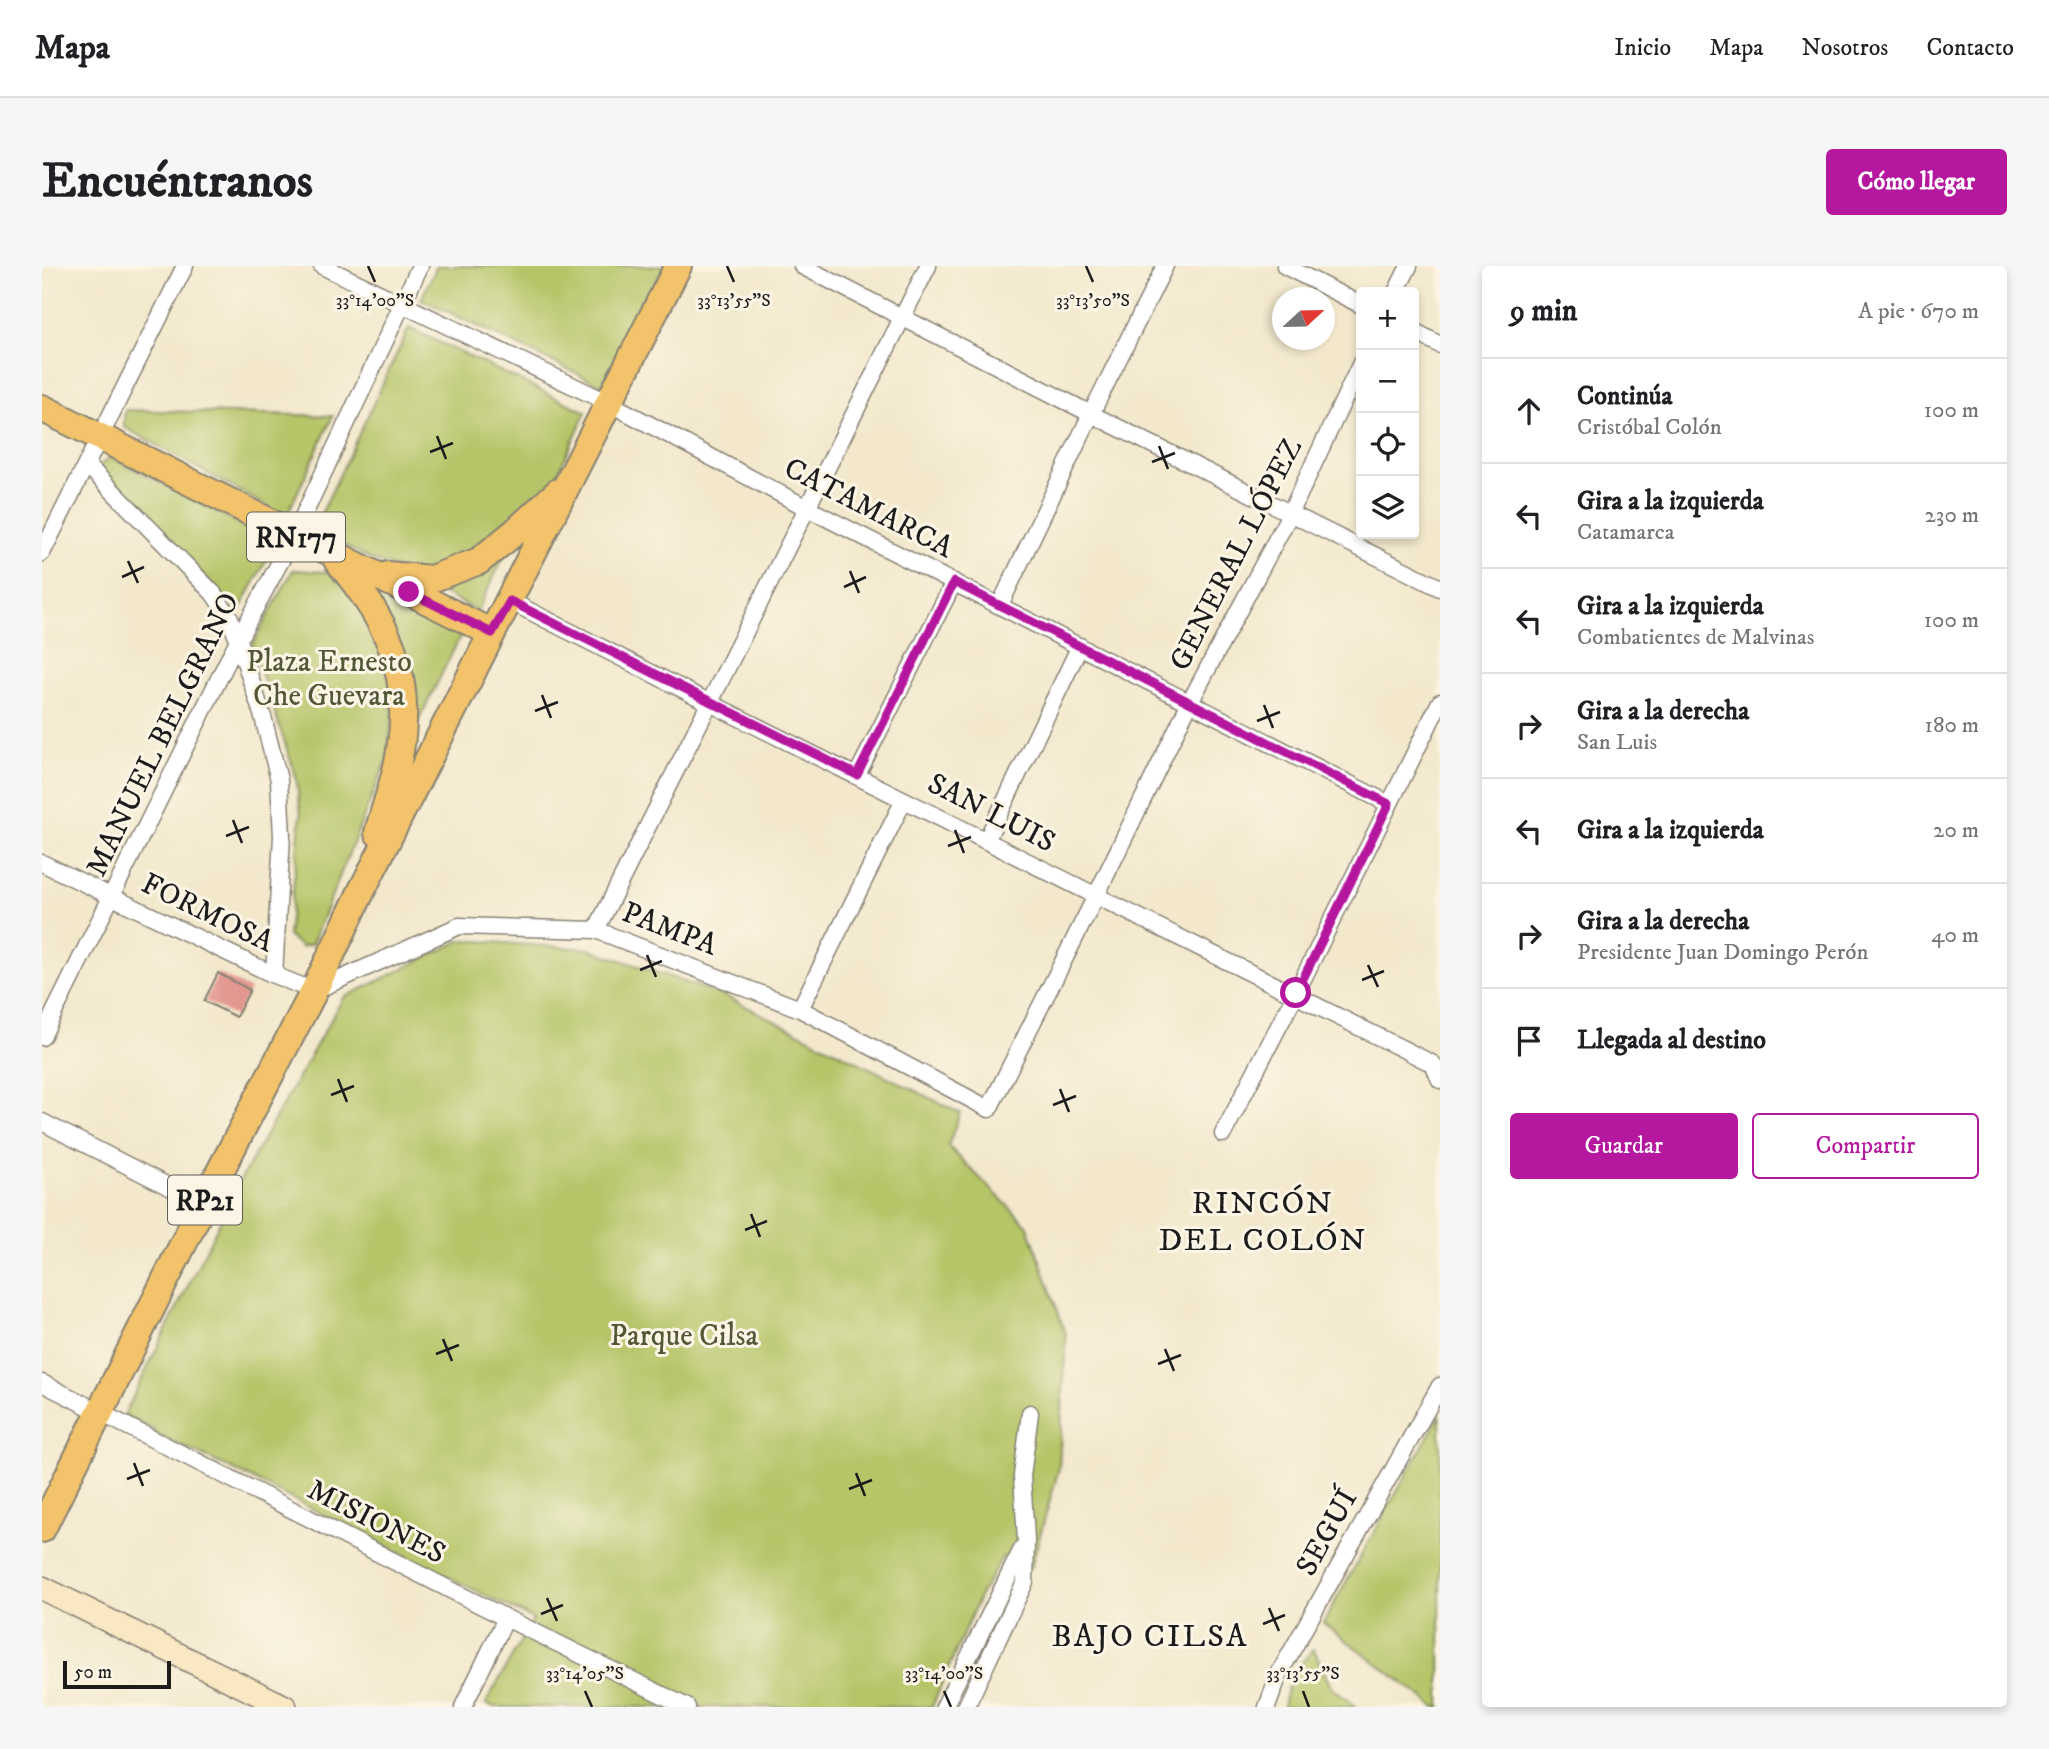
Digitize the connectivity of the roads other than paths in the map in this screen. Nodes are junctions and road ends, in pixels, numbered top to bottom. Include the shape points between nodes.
1 (185, 266) edge
2 (322, 266) edge
3 (420, 266) edge
4 (678, 266) edge
5 (802, 266) edge
6 (928, 266) edge
7 (1165, 266) edge
8 (1409, 266) edge
9 (1290, 267) edge
10 (1398, 287) edge
11 (1356, 301) edge
12 (402, 305) junction
13 (902, 318) junction
14 (1419, 334) edge
15 (1440, 345) edge
16 (1356, 374) edge
17 (609, 403) junction
18 (42, 408) edge
19 (1091, 414) junction
20 (101, 438) junction
21 (87, 465) junction
22 (572, 479) junction
23 (807, 508) junction
24 (1290, 514) junction
25 (294, 536) junction
26 (42, 553) edge
27 (332, 554) junction
28 (374, 574) junction
29 (954, 582) junction
30 (1440, 588) edge
31 (510, 601) junction
32 (1000, 604) junction
33 (492, 633) junction
34 (238, 640) junction
35 (1080, 646) junction
36 (1190, 702) junction
37 (1440, 702) edge
38 (710, 703) junction
39 (857, 775) junction
40 (904, 800) junction
41 (1389, 804) junction
42 (986, 841) junction
43 (42, 863) edge
44 (362, 890) junction
45 (1096, 896) junction
46 (113, 898) junction
47 (596, 929) junction
48 (274, 975) junction
49 (314, 991) junction
50 (1296, 993) junction
51 (800, 1009) junction
52 (42, 1037) edge
53 (1440, 1080) edge
54 (989, 1109) joint
55 (42, 1122) edge
56 (1223, 1134) dead end
57 (203, 1204) junction
58 (42, 1383) edge
59 (1440, 1386) edge
60 (99, 1411) junction
61 (1030, 1413) dead end
62 (42, 1529) edge
63 (1026, 1540) junction
64 (42, 1588) edge
65 (506, 1618) junction
66 (285, 1707) edge
67 (463, 1707) edge
68 (687, 1707) edge
69 (944, 1707) edge
70 (966, 1707) edge
71 (1267, 1707) edge

1 - 20 street
2 - 12 street, CATAMARCA
3 - 12 street, MANUEL BELGRANO
4 - 17 main road, RP21
5 - 13 street
6 - 13 street
7 - 19 street
8 - 10 street
9 - 11 street
12 - 17 street, CATAMARCA
12 - 25 street, MANUEL BELGRANO
13 - 19 street
13 - 23 street
14 - 15 street
16 - 24 street, GENERAL LÓPEZ
17 - 22 main road, RP21
17 - 23 street, CATAMARCA
18 - 20 main road, RN177
19 - 24 street
19 - 32 street
20 - 21 street
20 - 25 main road, RN177
21 - 26 street
21 - 34 street via 213,593
22 - 28 main road via 479,561 431,579
22 - 31 main road, RP21
23 - 29 street, CATAMARCA
23 - 38 street
24 - 30 street
24 - 36 street, GENERAL LÓPEZ
25 - 27 main road, RN177
25 - 34 street, MANUEL BELGRANO
27 - 28 main road, RN177
27 - 44 main road via 388,634 402,675 400,751
28 - 33 main road, RN177
29 - 32 street, CATAMARCA
29 - 39 street
31 - 33 main road, RP21
31 - 38 street, SAN LUIS
32 - 35 street, CATAMARCA
33 - 44 main road, RP21
34 - 46 street, MANUEL BELGRANO
34 - 48 street via 279,780 282,836
35 - 36 street, CATAMARCA
35 - 42 street
36 - 41 street, CATAMARCA
36 - 45 street, GENERAL LÓPEZ
37 - 41 street
38 - 39 street, SAN LUIS
38 - 47 street
39 - 40 street, SAN LUIS
40 - 42 street, SAN LUIS
40 - 51 street
41 - 50 street
42 - 45 street, SAN LUIS
43 - 46 street, FORMOSA
44 - 49 main road, RP21
45 - 50 street, SAN LUIS
45 - 54 street, GENERAL LÓPEZ
46 - 48 street, FORMOSA
46 - 52 street, MANUEL BELGRANO
47 - 49 street, PAMPA via 459,926
47 - 51 street, PAMPA
48 - 49 street, FORMOSA
49 - 57 main road, RP21
50 - 53 street, SAN LUIS via 1433,1064
50 - 56 street
51 - 54 street, PAMPA
55 - 57 street
57 - 60 main road, RP21
58 - 60 street, MISIONES
59 - 71 street, SEGUÍ via 1280,1672
60 - 62 main road, RP21
60 - 65 street, MISIONES
61 - 63 street via 1022,1476
63 - 69 street
63 - 70 street via 1025,1582
64 - 66 main road
65 - 67 street
65 - 68 street, MISIONES

